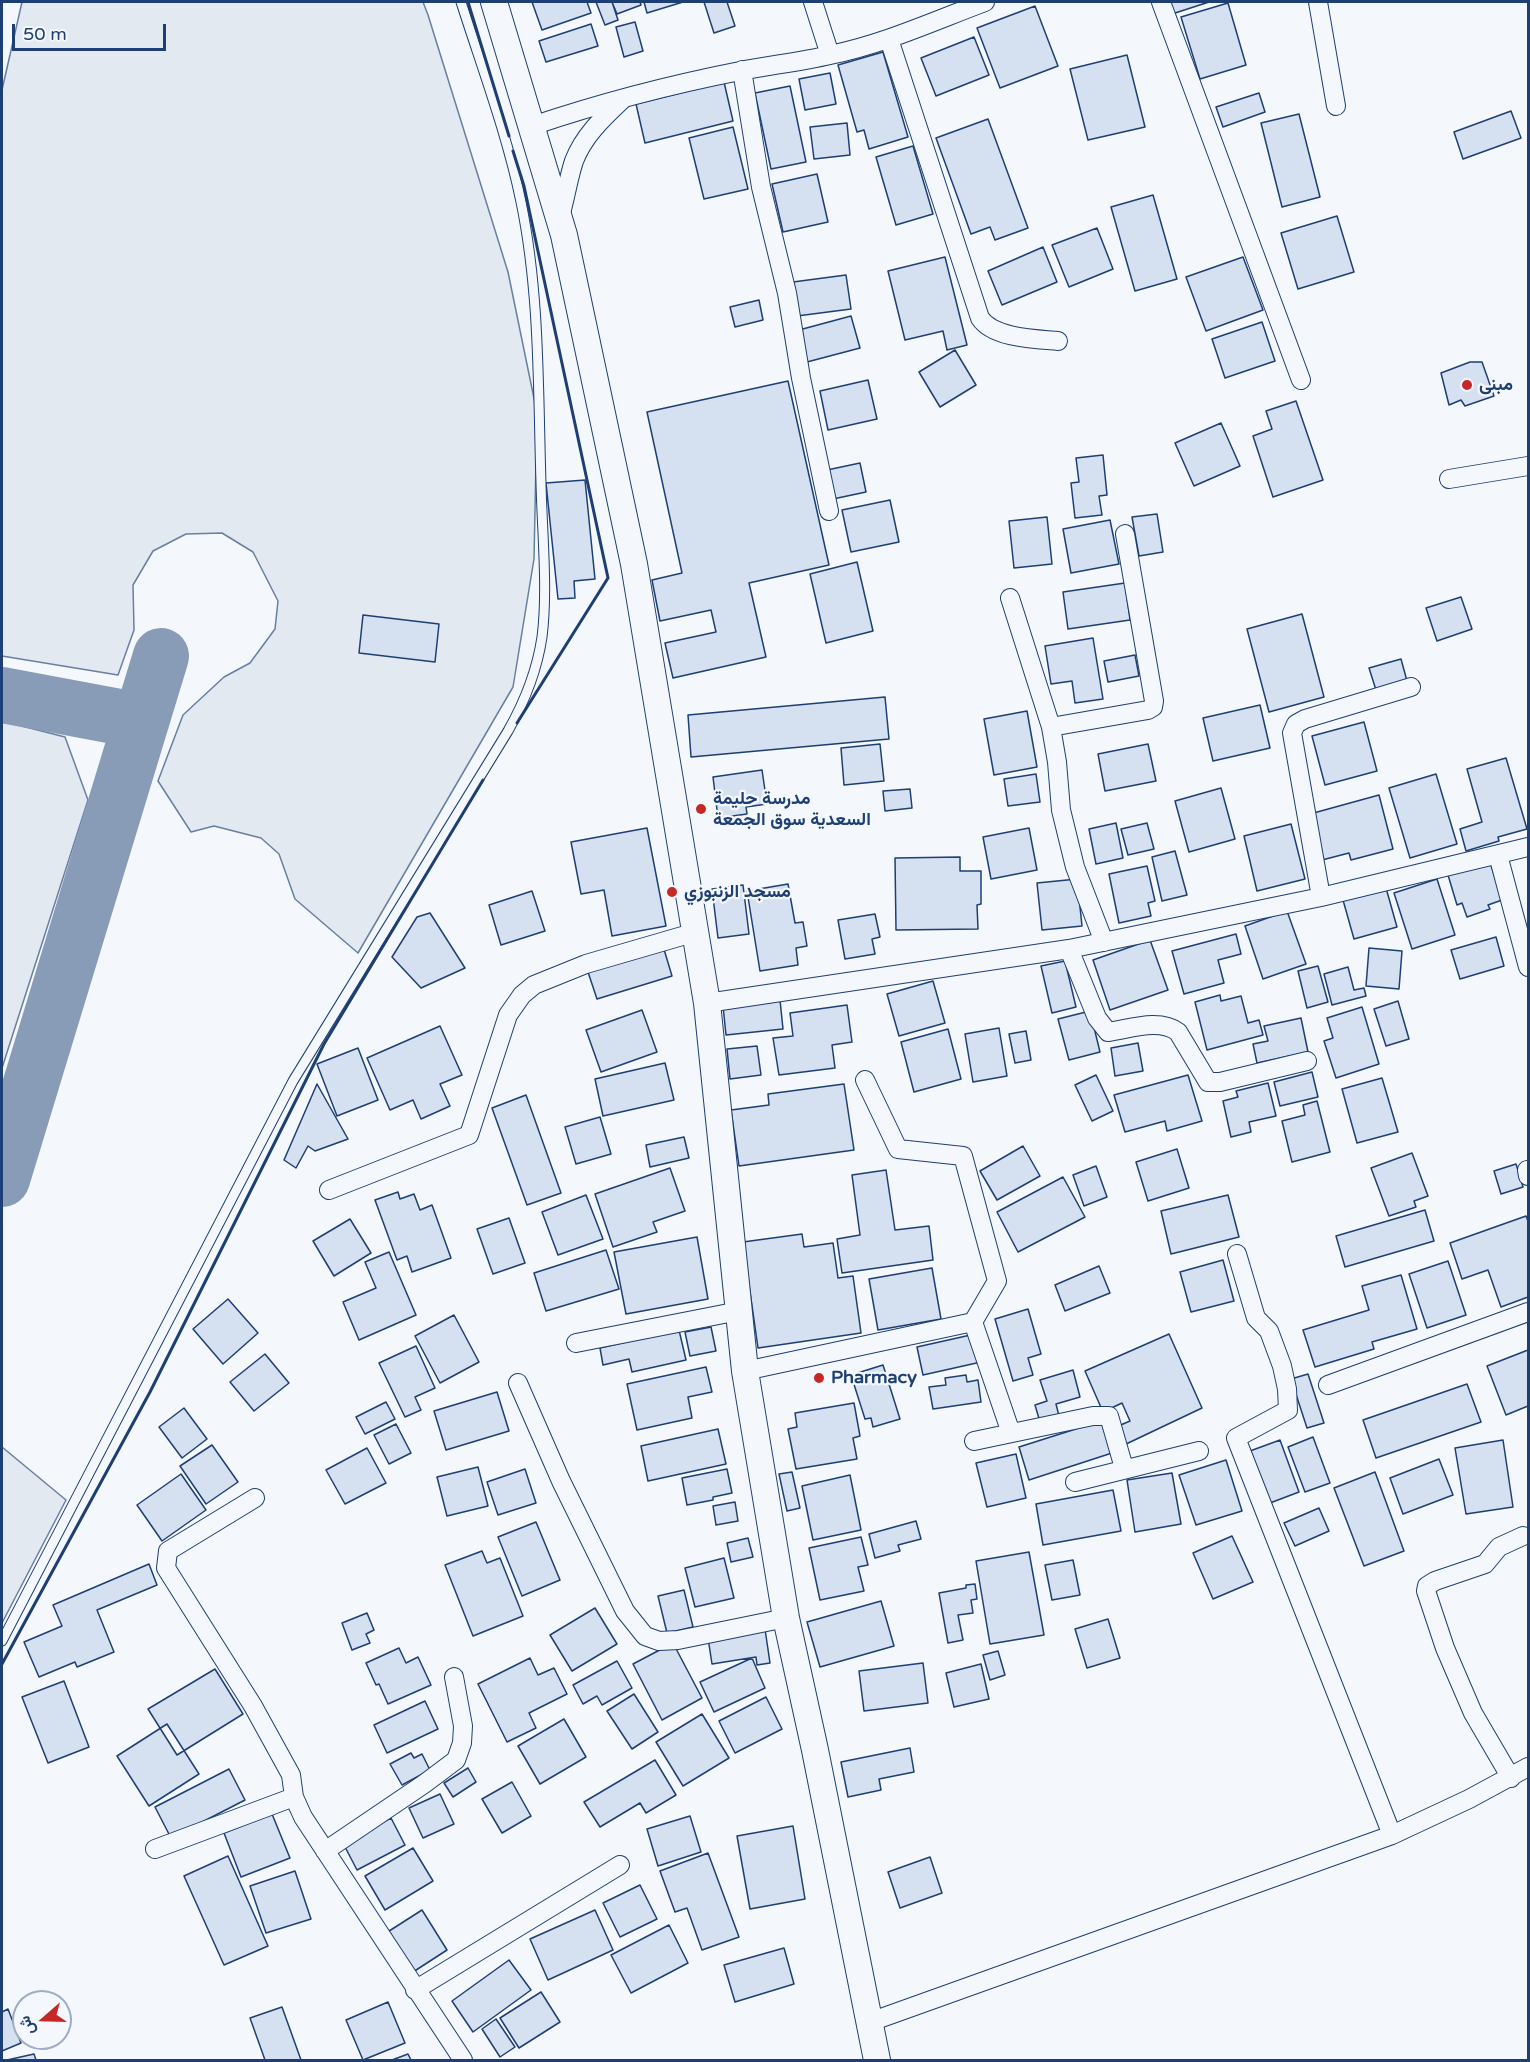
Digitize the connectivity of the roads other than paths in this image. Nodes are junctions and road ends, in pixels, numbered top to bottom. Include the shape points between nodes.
1 (461, 2) edge
2 (494, 2) edge
3 (813, 2) edge
4 (985, 2) edge
5 (1161, 2) edge
6 (1318, 2) edge
7 (889, 39) junction
8 (830, 56) junction
9 (742, 70) junction
10 (627, 96) junction
11 (1336, 106) dead end
12 (532, 126) junction
13 (560, 220) junction
14 (1058, 341) dead end
15 (1300, 380) dead end
16 (1528, 466) edge
17 (1449, 479) dead end
18 (829, 511) dead end
19 (1125, 534) dead end
20 (1010, 598) dead end
21 (1411, 687) dead end
22 (1051, 727) junction
23 (1528, 847) edge
24 (1498, 855) junction
25 (1321, 897) junction
26 (696, 932) junction
27 (1104, 942) junction
28 (1069, 949) junction
29 (1528, 967) edge
30 (707, 1003) junction
31 (1307, 1060) dead end
32 (865, 1080) dead end
33 (329, 1190) dead end
34 (1237, 1254) dead end
35 (739, 1311) junction
36 (1528, 1312) edge
37 (973, 1322) junction
38 (576, 1343) dead end
39 (745, 1371) junction
40 (518, 1383) dead end
41 (1328, 1385) dead end
42 (1011, 1433) junction
43 (974, 1441) dead end
44 (1198, 1451) dead end
45 (1124, 1468) junction
46 (1076, 1482) dead end
47 (255, 1498) dead end
48 (1522, 1536) dead end
49 (786, 1618) junction
50 (2, 1641) edge
51 (454, 1677) dead end
52 (1528, 1767) edge
53 (1510, 1778) junction
54 (294, 1797) junction
55 (1392, 1836) junction
56 (156, 1849) dead end
57 (325, 1851) junction
58 (620, 1865) dead end
59 (415, 1990) junction
60 (870, 2022) junction
61 (463, 2061) edge
62 (877, 2061) edge

1 - 50 lane via 509,153 530,249 537,347 544,600 537,663 508,730 293,1081
2 - 12 main road
3 - 8 street
4 - 7 street
5 - 15 street
6 - 11 street
7 - 8 street
7 - 14 street via 980,318 1001,333
8 - 9 street
9 - 10 street
9 - 18 street via 761,187 787,293
10 - 12 street
10 - 13 street via 586,138 574,161
12 - 13 main road
13 - 26 main road via 634,564
16 - 17 street
19 - 22 street via 1153,707
20 - 22 street
21 - 25 street via 1305,719 1296,724 1292,733
22 - 27 street via 1060,810 1075,867
23 - 24 street
24 - 25 street
24 - 29 street
25 - 27 street
26 - 30 main road
26 - 33 street via 586,963 534,985 508,1015 469,1135
27 - 28 street
28 - 30 street
28 - 31 street via 1097,1018 1108,1032 1162,1024 1172,1027 1208,1082
30 - 35 main road
32 - 37 street via 898,1149 963,1156 997,1281
34 - 55 street via 1256,1318 1269,1331 1282,1366 1288,1410 1236,1438
35 - 38 street
35 - 39 main road
36 - 41 street
37 - 39 street
37 - 42 street
39 - 49 main road
40 - 49 street via 625,1611 645,1636 659,1641 678,1640
42 - 43 street
42 - 45 street via 1109,1416
44 - 45 street
45 - 46 street
47 - 54 street via 168,1551 166,1569 253,1706 291,1774
48 - 53 street via 1499,1547 1485,1564 1434,1581 1426,1591 1473,1713
49 - 60 main road
51 - 57 street via 463,1726 456,1760
52 - 53 street
53 - 55 street
54 - 56 street
54 - 57 street
55 - 60 street
57 - 59 street
58 - 59 street
59 - 61 street
60 - 62 main road

